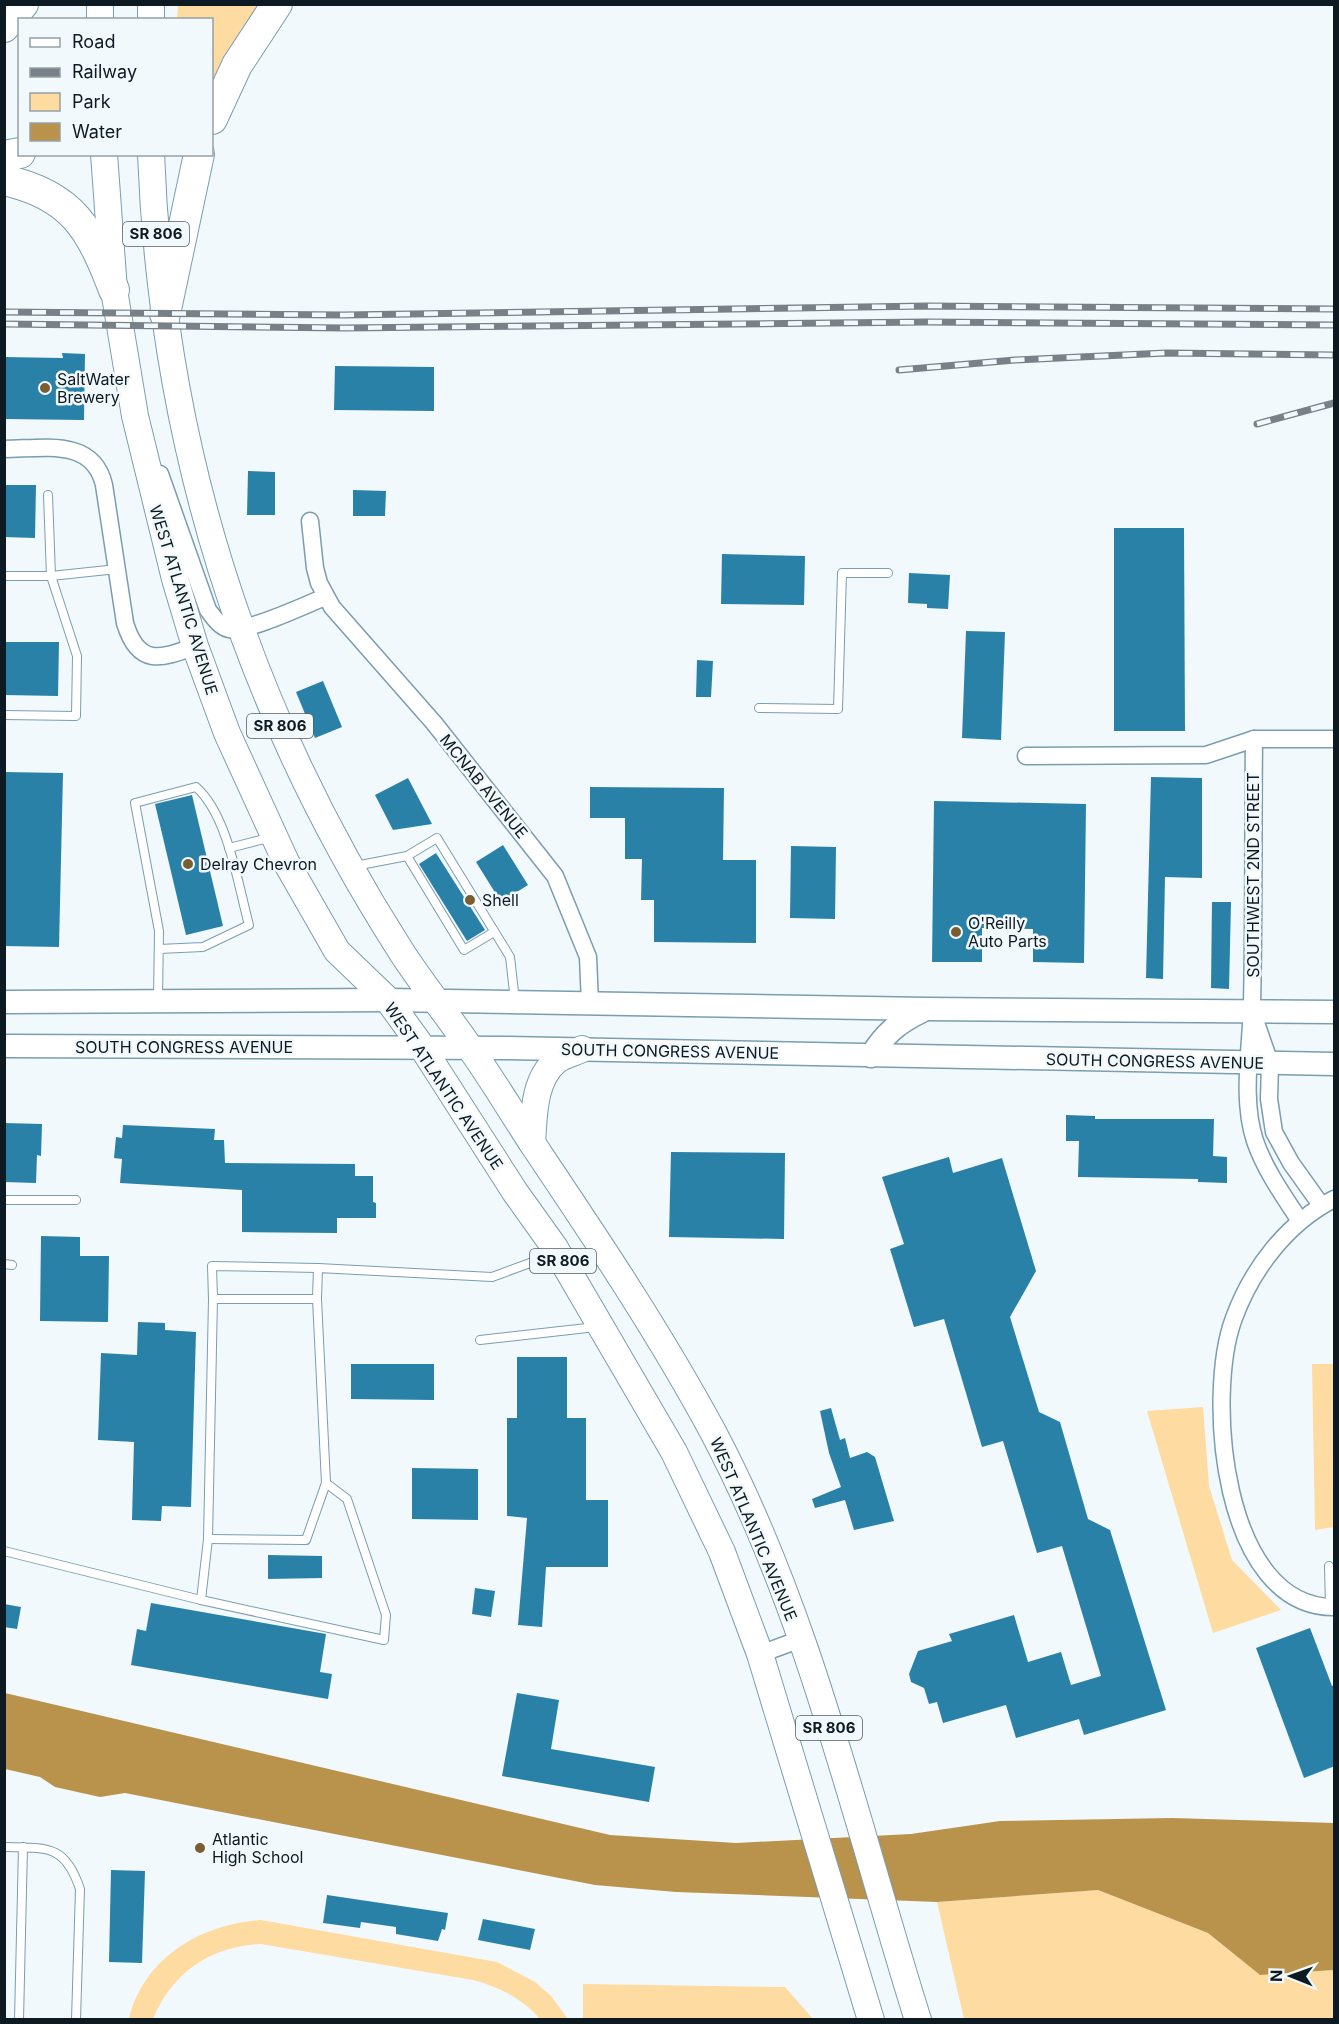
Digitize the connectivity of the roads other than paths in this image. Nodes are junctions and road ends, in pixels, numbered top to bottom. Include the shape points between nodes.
1 (23, 4) edge
2 (277, 4) edge
3 (4, 27) edge
4 (213, 117) edge
5 (104, 156) edge
6 (151, 156) edge
7 (200, 156) edge
8 (4, 180) edge
9 (114, 290) junction
10 (165, 314) junction
11 (128, 382) junction
12 (4, 449) edge
13 (48, 495) dead end
14 (310, 522) dead end
15 (117, 569) junction
16 (888, 573) dead end
17 (4, 576) edge
18 (51, 576) junction
19 (325, 597) junction
20 (239, 628) junction
21 (195, 646) junction
22 (759, 708) dead end
23 (4, 715) edge
24 (1254, 739) junction
25 (1335, 739) edge
26 (1026, 756) dead end
27 (274, 836) junction
28 (229, 848) junction
29 (407, 856) junction
30 (351, 867) junction
31 (494, 932) junction
32 (159, 949) junction
33 (388, 1000) junction
34 (435, 1001) junction
35 (515, 1001) junction
36 (4, 1002) edge
37 (158, 1002) junction
38 (590, 1003) junction
39 (927, 1010) junction
40 (1252, 1011) junction
41 (1335, 1012) edge
42 (4, 1047) edge
43 (422, 1047) junction
44 (470, 1048) junction
45 (582, 1049) junction
46 (872, 1056) junction
47 (1260, 1063) junction
48 (1335, 1064) edge
49 (532, 1143) junction
50 (4, 1200) edge
51 (76, 1200) dead end
52 (1328, 1202) edge
53 (1300, 1221) junction
54 (555, 1248) junction
55 (318, 1268) junction
56 (213, 1299) junction
57 (317, 1299) junction
58 (602, 1326) junction
59 (480, 1340) dead end
60 (326, 1483) junction
61 (208, 1539) junction
62 (4, 1551) edge
63 (1329, 1566) dead end
64 (201, 1600) junction
65 (1333, 1607) edge
66 (801, 1639) junction
67 (760, 1654) junction
68 (4, 1847) edge
69 (23, 1847) junction
70 (19, 2019) edge
71 (76, 2019) edge
72 (871, 2019) edge
73 (918, 2019) edge

1 - 3 highway
2 - 4 highway via 237,65
5 - 9 main road, WEST ATLANTIC AVENUE / SR 806
6 - 10 main road, WEST ATLANTIC AVENUE / SR 806
7 - 10 highway
8 - 9 highway via 46,194 80,223 95,242
9 - 11 main road, WEST ATLANTIC AVENUE / SR 806
10 - 20 main road, WEST ATLANTIC AVENUE / SR 806 via 201,500
11 - 20 street via 208,610 227,629
11 - 21 main road, WEST ATLANTIC AVENUE / SR 806 via 149,480
12 - 15 street via 76,451 92,460 101,475
13 - 18 lane
14 - 19 street via 315,568
15 - 18 lane
15 - 21 street via 125,623 137,648 155,658
16 - 22 lane via 842,573 838,709
17 - 18 lane
18 - 23 lane via 77,656 76,716
19 - 20 street
19 - 38 street, MCNAB AVENUE via 441,732 555,876 588,957
20 - 30 main road, WEST ATLANTIC AVENUE / SR 806 via 295,761
21 - 27 main road, WEST ATLANTIC AVENUE / SR 806 via 227,733
24 - 25 street
24 - 26 street via 1206,755
24 - 40 street, SOUTHWEST 2ND STREET
27 - 28 lane
27 - 33 main road, WEST ATLANTIC AVENUE / SR 806 via 337,951
28 - 32 lane via 249,925 203,947
28 - 32 lane via 207,797 196,787 135,803
29 - 30 lane
29 - 31 lane via 454,927 464,950
29 - 31 lane via 437,838 464,891
30 - 34 main road, WEST ATLANTIC AVENUE / SR 806
31 - 35 lane via 510,957
32 - 37 lane
33 - 34 main road
33 - 37 main road
33 - 43 main road, WEST ATLANTIC AVENUE / SR 806
34 - 35 main road
34 - 44 main road, WEST ATLANTIC AVENUE / SR 806
35 - 38 main road
36 - 37 main road
38 - 39 main road
39 - 40 main road
39 - 46 main road via 899,1022 882,1038
40 - 41 main road
40 - 47 street, SOUTHWEST 2ND STREET
42 - 43 main road, SOUTH CONGRESS AVENUE
43 - 44 main road, SOUTH CONGRESS AVENUE
43 - 54 main road, WEST ATLANTIC AVENUE / SR 806
44 - 45 main road, SOUTH CONGRESS AVENUE
44 - 49 main road, WEST ATLANTIC AVENUE / SR 806
45 - 46 main road, SOUTH CONGRESS AVENUE
45 - 49 main road via 556,1061 542,1079
46 - 47 main road, SOUTH CONGRESS AVENUE
47 - 48 main road, SOUTH CONGRESS AVENUE
47 - 52 street via 1274,1132 1291,1162
47 - 53 street via 1248,1089 1254,1140 1270,1176
49 - 66 main road, WEST ATLANTIC AVENUE / SR 806 via 615,1266 713,1433 760,1534
50 - 51 lane
52 - 53 street
53 - 65 street via 1256,1272 1233,1320 1223,1377 1222,1434 1228,1481 1252,1552 1274,1582 1299,1599
54 - 55 lane via 530,1263 492,1277
54 - 58 main road, WEST ATLANTIC AVENUE / SR 806
55 - 56 lane via 212,1266
55 - 57 lane
56 - 57 lane
56 - 61 lane
57 - 60 lane
58 - 59 lane
58 - 67 main road, WEST ATLANTIC AVENUE / SR 806 via 674,1452 722,1552
60 - 61 lane via 306,1540
60 - 64 lane via 347,1499 386,1615 384,1640
61 - 64 lane
62 - 64 lane
63 - 65 lane
66 - 67 street, WEST ATLANTIC AVENUE
66 - 73 main road, WEST ATLANTIC AVENUE / SR 806
67 - 72 main road, WEST ATLANTIC AVENUE / SR 806
68 - 69 lane
69 - 70 lane
69 - 71 lane via 48,1848 63,1855 73,1868 80,1889

